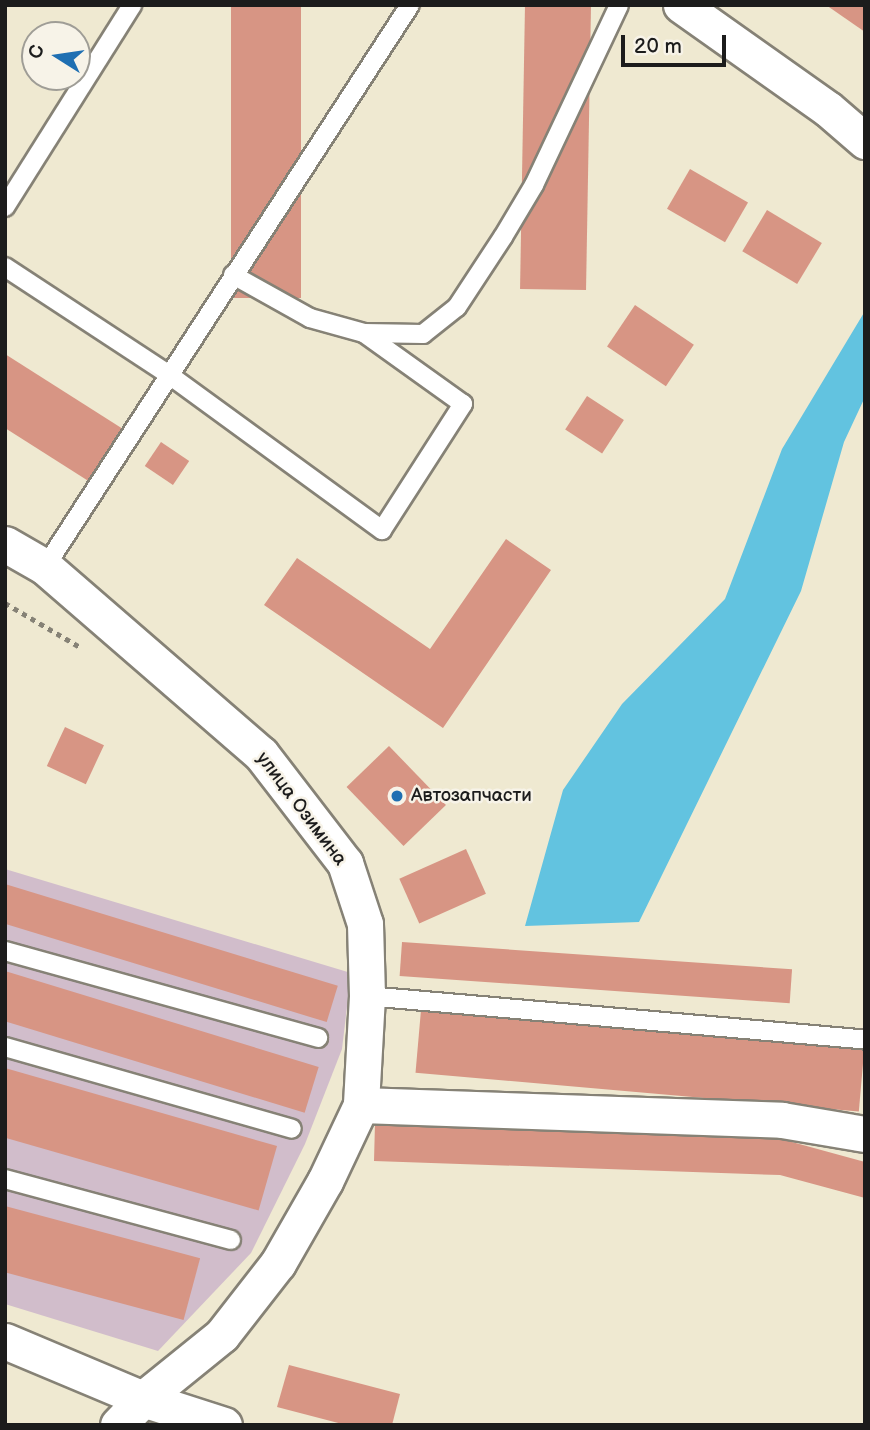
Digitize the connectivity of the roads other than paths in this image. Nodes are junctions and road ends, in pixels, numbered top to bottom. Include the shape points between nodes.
1 (132, 5) edge
2 (410, 5) edge
3 (618, 5) edge
4 (681, 5) edge
5 (865, 141) edge
6 (5, 207) edge
7 (5, 267) edge
8 (233, 275) junction
9 (364, 333) junction
10 (168, 374) junction
11 (5, 544) edge
12 (45, 567) junction
13 (5, 951) edge
14 (367, 996) junction
15 (318, 1038) dead end
16 (865, 1041) edge
17 (5, 1047) edge
18 (361, 1105) junction
19 (292, 1129) dead end
20 (865, 1134) edge
21 (5, 1179) edge
22 (231, 1240) dead end
23 (5, 1341) edge
24 (143, 1399) junction
25 (118, 1425) edge
26 (224, 1425) edge

1 - 6 lane
2 - 8 lane
3 - 9 lane via 534,185 457,307 423,334
4 - 5 street via 828,109
7 - 10 lane
8 - 9 lane via 310,318
8 - 10 lane
9 - 10 lane via 463,404 382,530
10 - 12 lane
11 - 12 street, улица Озимина
12 - 14 street, улица Озимина via 261,754 301,804 345,863 365,924
13 - 15 lane
14 - 16 lane
14 - 18 street, улица Озимина
17 - 19 lane
18 - 20 street via 782,1120
18 - 24 street, улица Озимина via 326,1181 278,1263 222,1335
21 - 22 lane
23 - 24 street
24 - 25 street, улица Озимина
24 - 26 street

